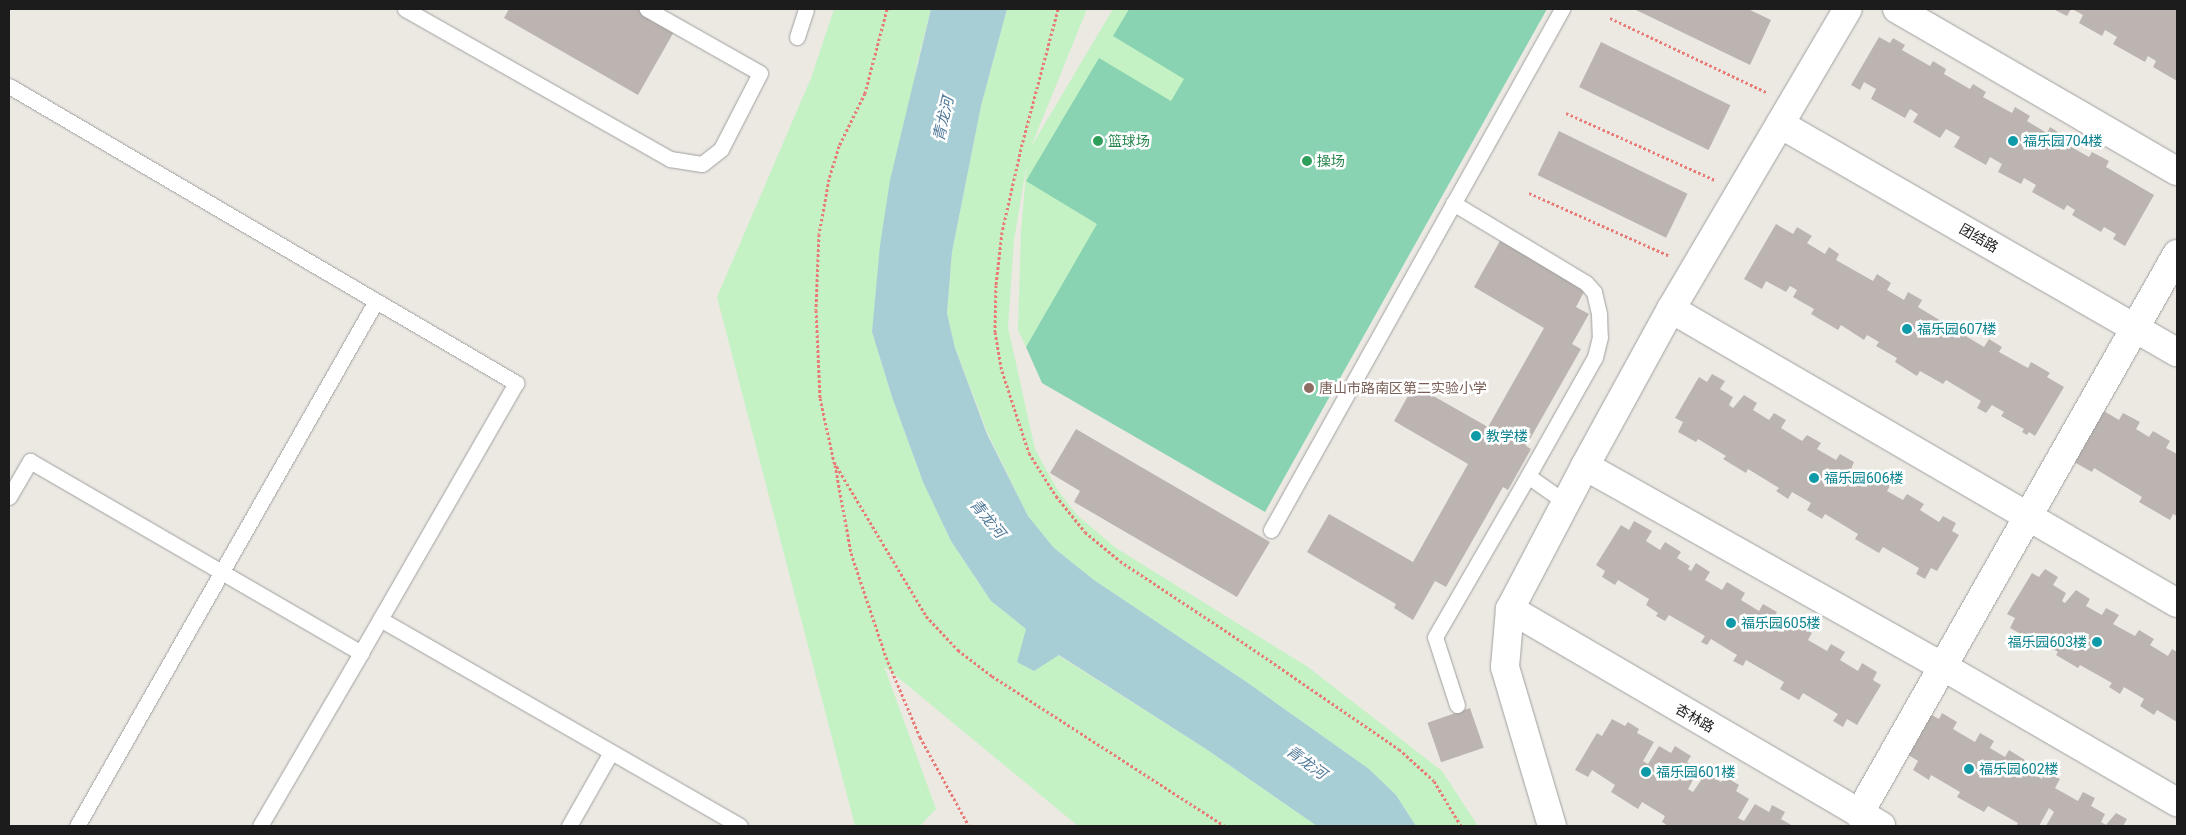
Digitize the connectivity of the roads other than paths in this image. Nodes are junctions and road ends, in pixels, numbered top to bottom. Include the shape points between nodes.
1 (405, 9) edge
2 (646, 9) edge
3 (806, 9) edge
4 (1562, 9) edge
5 (1848, 9) edge
6 (1897, 9) edge
7 (797, 37) dead end
8 (9, 86) edge
9 (1786, 114) junction
10 (2177, 171) edge
11 (1452, 203) junction
12 (2177, 254) edge
13 (376, 301) junction
14 (1671, 309) junction
15 (2134, 328) junction
16 (2177, 352) edge
17 (1585, 466) junction
18 (1528, 476) junction
19 (9, 498) edge
20 (1565, 502) junction
21 (2029, 516) junction
22 (1271, 530) dead end
23 (222, 572) junction
24 (2177, 602) edge
25 (1510, 609) junction
26 (380, 619) junction
27 (360, 653) junction
28 (1942, 666) junction
29 (1457, 705) dead end
30 (612, 752) junction
31 (2177, 802) edge
32 (1870, 820) edge
33 (77, 826) edge
34 (260, 826) edge
35 (569, 826) edge
36 (740, 826) edge
37 (1552, 826) edge

1 - 2 lane via 670,159 702,164 721,149 760,73
3 - 7 lane
4 - 11 lane
5 - 9 street
6 - 10 street
8 - 13 lane
9 - 14 street
9 - 15 street, 团结路
11 - 18 lane via 1586,283 1594,292 1600,337 1596,358
11 - 22 lane
12 - 15 street
13 - 23 lane
13 - 26 lane via 516,383
14 - 17 street
14 - 21 street
15 - 16 street, 团结路
15 - 21 street
17 - 20 street
17 - 28 street
18 - 20 lane
18 - 29 lane via 1435,637
19 - 23 lane via 30,461
20 - 25 street
21 - 24 street
21 - 28 street
23 - 27 lane
23 - 33 lane
25 - 32 street, 杏林路
25 - 37 street via 1506,667
26 - 27 lane
26 - 30 lane
27 - 34 lane
28 - 31 street
28 - 32 street
30 - 35 lane
30 - 36 lane

